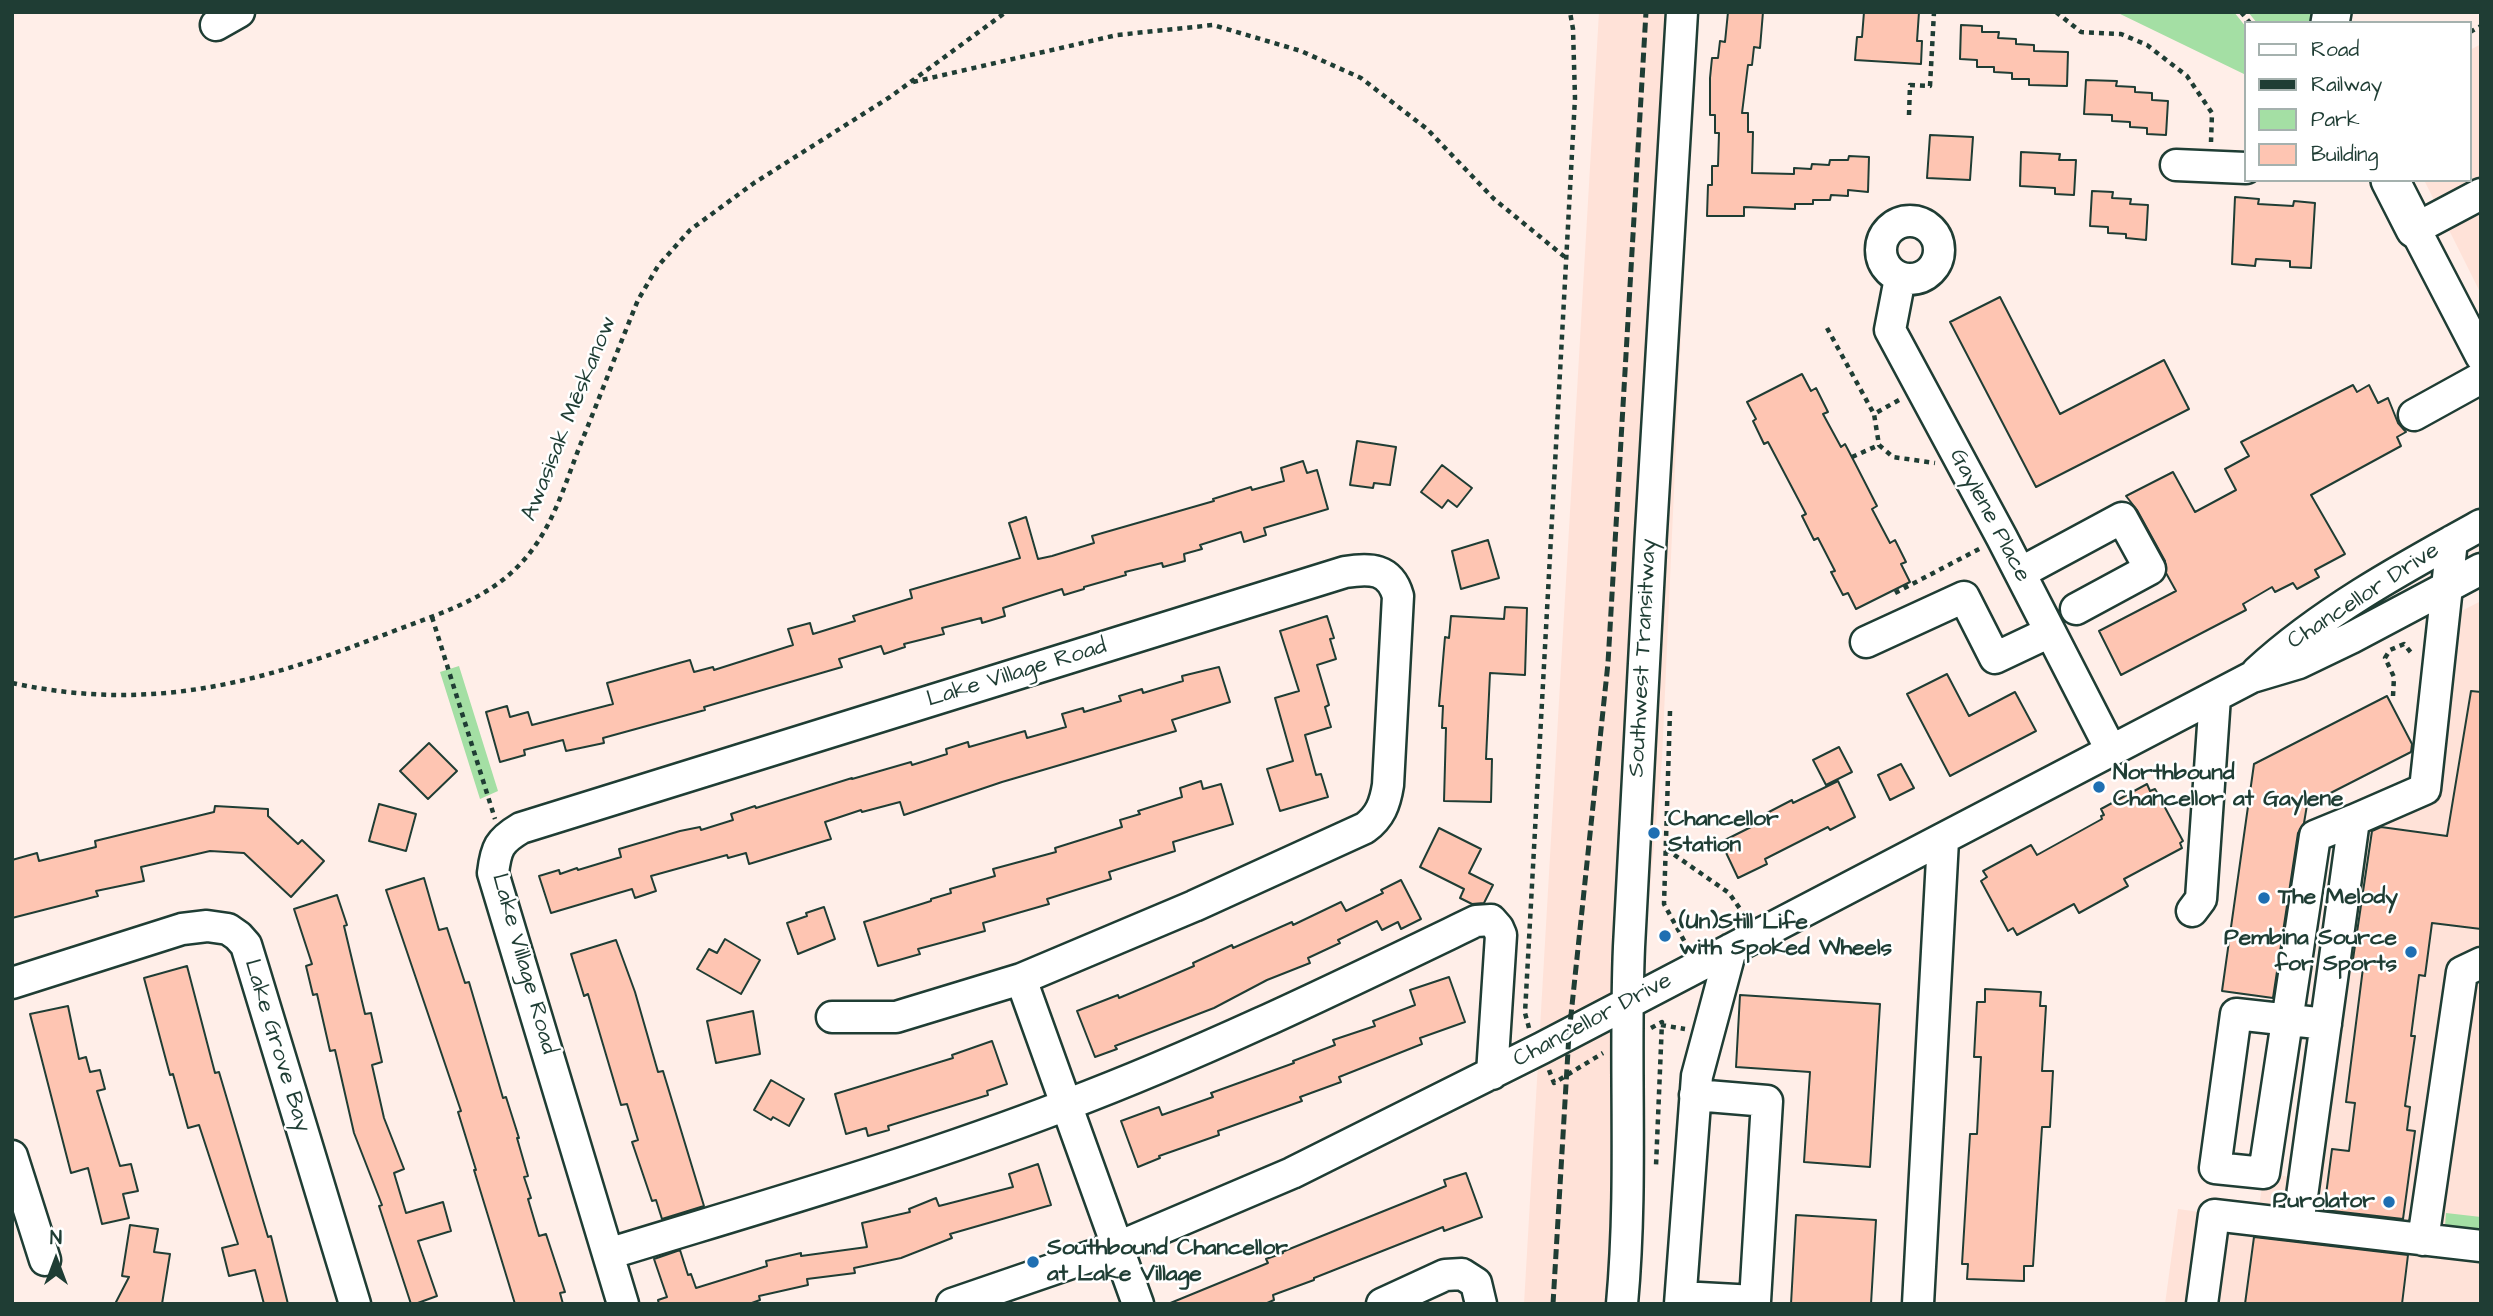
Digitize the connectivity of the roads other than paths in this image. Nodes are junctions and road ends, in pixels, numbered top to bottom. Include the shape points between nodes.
1 (1682, 12) edge
2 (2176, 165) dead end
3 (2244, 168) edge
4 (2391, 182) edge
5 (2481, 194) edge
6 (2415, 229) junction
7 (1900, 278) dead end
8 (2481, 356) edge
9 (2481, 378) edge
10 (2414, 415) dead end
11 (2481, 525) edge
12 (2452, 541) junction
13 (2481, 569) edge
14 (2020, 573) junction
15 (2448, 586) junction
16 (2076, 609) dead end
17 (2050, 632) junction
18 (1866, 642) dead end
19 (2252, 677) junction
20 (2215, 697) junction
21 (2111, 751) junction
22 (2354, 820) junction
23 (1943, 840) junction
24 (2192, 911) dead end
25 (1731, 949) junction
26 (2481, 963) edge
27 (1021, 979) junction
28 (12, 983) edge
29 (1627, 1003) junction
30 (832, 1017) dead end
31 (2288, 1020) junction
32 (2326, 1024) junction
33 (1492, 1074) junction
34 (1695, 1095) junction
35 (1066, 1105) junction
36 (12, 1156) edge
37 (2242, 1171) junction
38 (2236, 1217) junction
39 (2298, 1225) junction
40 (2423, 1240) junction
41 (2481, 1245) edge
42 (1118, 1247) junction
43 (608, 1254) junction
44 (45, 1260) dead end
45 (1680, 1301) edge
46 (355, 1304) edge
47 (623, 1304) edge
48 (952, 1304) edge
49 (1138, 1304) edge
50 (1382, 1304) edge
51 (1481, 1304) edge
52 (1622, 1304) edge
53 (1919, 1304) edge
54 (2202, 1304) edge

1 - 29 street, Southwest Transitway via 1645,615
2 - 3 street
4 - 6 main road
5 - 6 street
6 - 8 street
7 - 14 street, Gaylene Place via 1890,330
9 - 10 street
11 - 12 street, Chancellor Drive
12 - 15 street
12 - 19 street, Chancellor Drive via 2288,644
13 - 15 street, Chancellor Drive
14 - 16 street via 2123,518 2150,569
14 - 17 street, Gaylene Place
15 - 19 street, Chancellor Drive via 2299,663
15 - 22 street via 2425,789
17 - 18 street via 1995,659 1964,597
17 - 21 street, Gaylene Place
19 - 20 street, Chancellor Drive
20 - 21 street, Chancellor Drive
20 - 24 street via 2202,899
21 - 23 street, Chancellor Drive
22 - 31 street via 2315,835
22 - 32 street
23 - 25 street, Chancellor Drive
23 - 53 street
25 - 29 street, Chancellor Drive
25 - 34 street
26 - 40 street via 2462,972
27 - 30 street, Lake Village Road via 896,1017
27 - 35 street
27 - 43 street, Lake Village Road via 1194,906 1373,822 1388,785 1398,596 1394,583 1368,568 1345,572 521,828 501,841 493,873
28 - 46 street, Lake Grove Bay via 182,929 217,926 238,936 254,971
29 - 33 street, Chancellor Drive
29 - 52 street, Southwest Transitway
31 - 32 street
31 - 37 street via 2264,1174
31 - 37 street via 2236,1014 2215,1168
32 - 39 street
33 - 35 street via 1501,935 1491,920 1476,921 1285,1013
33 - 42 street, Chancellor Drive via 1292,1173
34 - 45 street
34 - 45 street via 1767,1101 1755,1301
35 - 42 street
35 - 43 street via 876,1172
36 - 44 street
37 - 38 street
38 - 39 street
38 - 54 street via 2214,1214
39 - 40 street
40 - 41 street
42 - 48 street, Chancellor Drive
42 - 49 street
43 - 47 street, Lake Village Road
50 - 51 street via 1445,1275 1462,1274 1476,1283

